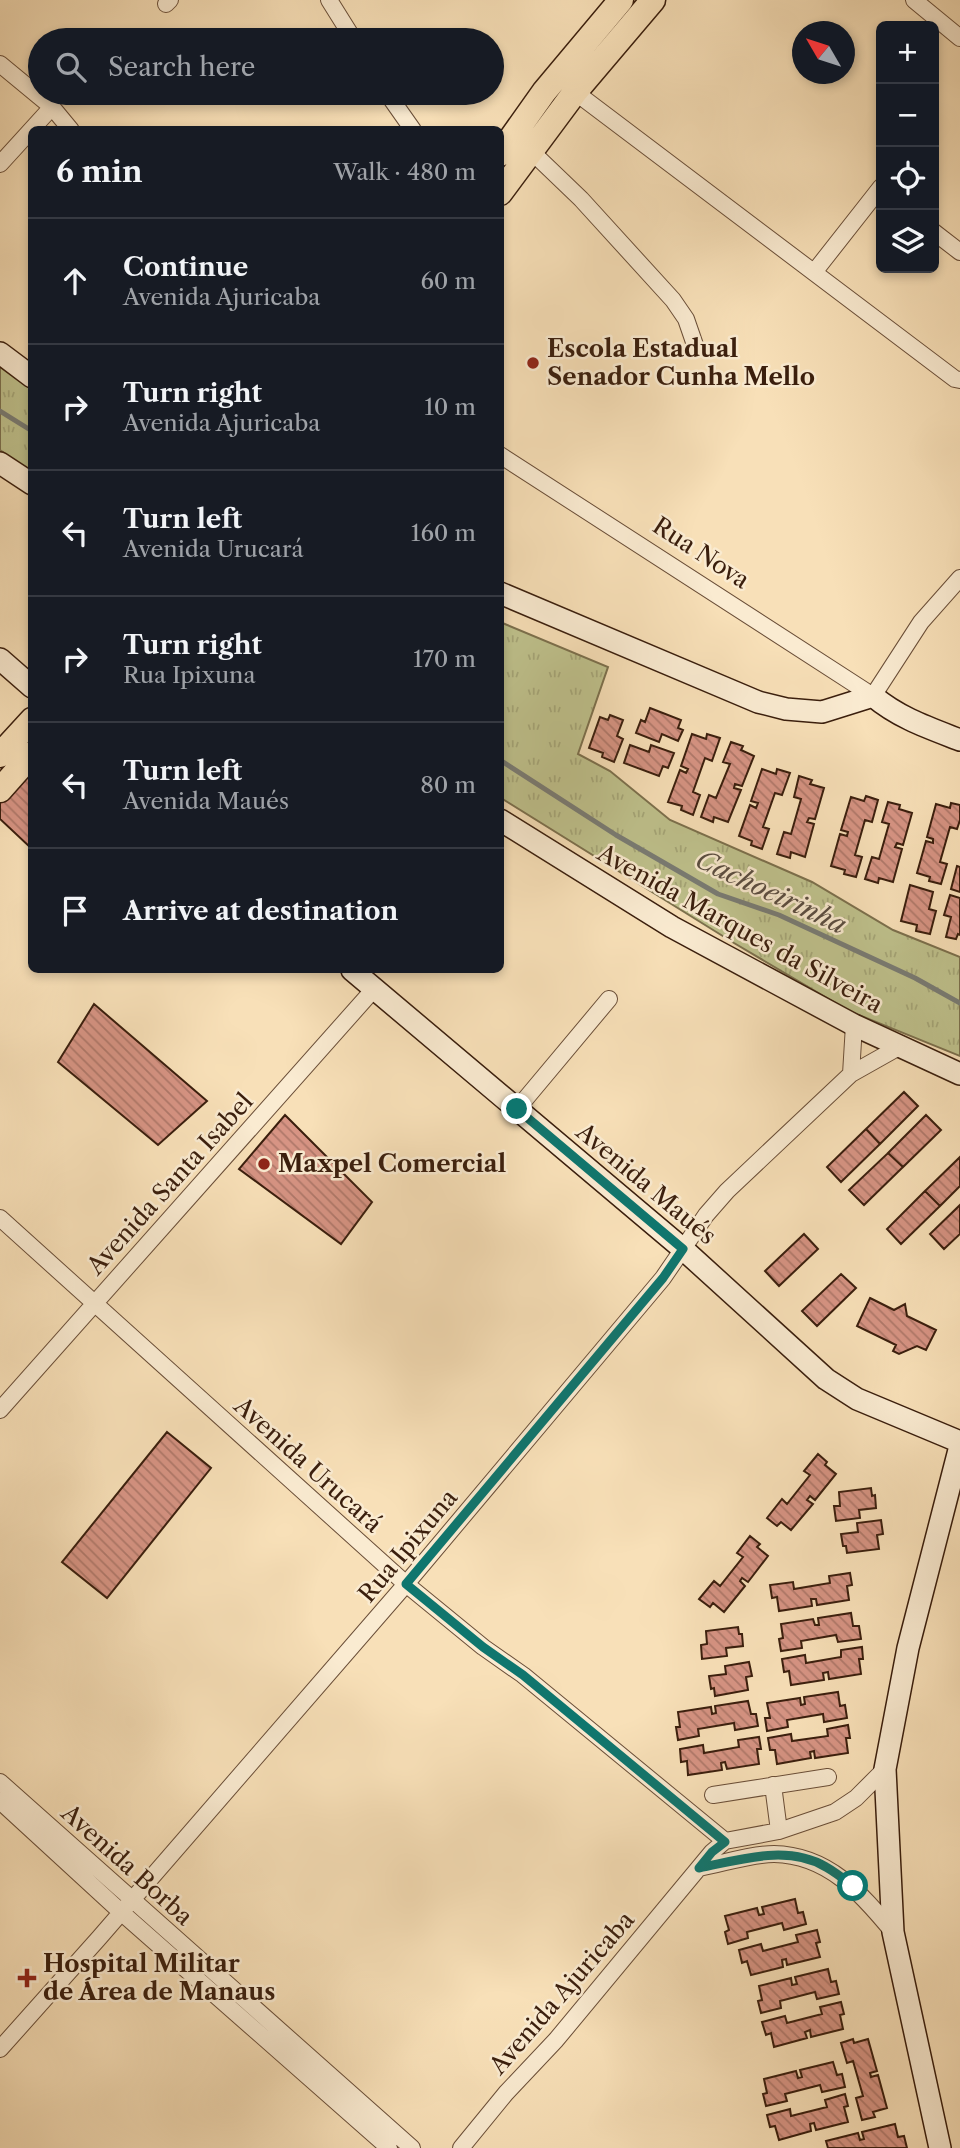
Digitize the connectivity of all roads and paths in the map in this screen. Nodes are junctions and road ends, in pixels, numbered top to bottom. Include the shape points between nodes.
1 (621, 0) edge
2 (653, 0) edge
3 (914, 0) edge
4 (336, 3) edge
5 (348, 28) edge
6 (960, 38) edge
7 (0, 64) edge
8 (28, 87) edge
9 (575, 92) junction
10 (50, 105) edge
11 (395, 105) edge
12 (52, 107) junction
13 (35, 126) edge
14 (68, 126) edge
15 (410, 126) edge
16 (28, 133) edge
17 (504, 148) edge
18 (531, 151) junction
19 (0, 164) edge
20 (504, 187) edge
21 (876, 196) edge
22 (939, 236) edge
23 (960, 251) edge
24 (815, 271) junction
25 (695, 345) dead end
26 (0, 353) edge
27 (28, 374) edge
28 (960, 380) edge
29 (504, 460) edge
30 (0, 463) edge
31 (28, 481) edge
32 (960, 578) edge
33 (504, 595) edge
34 (0, 659) edge
35 (28, 684) edge
36 (873, 696) junction
37 (28, 724) edge
38 (960, 740) edge
39 (0, 755) edge
40 (28, 758) edge
41 (0, 790) edge
42 (504, 822) edge
43 (355, 973) edge
44 (373, 989) junction
45 (609, 999) dead end
46 (855, 1025) junction
47 (899, 1047) junction
48 (851, 1074) junction
49 (960, 1074) edge
50 (517, 1109) junction
51 (0, 1218) edge
52 (683, 1249) junction
53 (95, 1302) junction
54 (0, 1410) edge
55 (960, 1444) edge
56 (406, 1584) junction
57 (885, 1769) junction
58 (828, 1777) dead end
59 (0, 1782) edge
60 (773, 1785) junction
61 (713, 1795) dead end
62 (0, 1801) edge
63 (779, 1830) junction
64 (725, 1842) junction
65 (699, 1868) junction
66 (126, 1906) junction
67 (893, 1932) junction
68 (0, 2049) edge
69 (389, 2148) edge
70 (412, 2148) edge
71 (461, 2148) edge
72 (940, 2148) edge

1 - 17 main road
2 - 9 main road
3 - 6 street
4 - 5 street
7 - 8 street
9 - 18 main road
9 - 24 street
10 - 12 street
11 - 15 street
12 - 13 street
12 - 14 street
16 - 19 street
18 - 20 main road
18 - 25 street via 673,300
21 - 24 street
22 - 23 street
24 - 28 street
26 - 27 street
29 - 36 street, Rua Nova
30 - 31 street
32 - 36 street via 921,622
33 - 36 street via 758,702 822,712
34 - 35 street
36 - 38 street, Rua Nova via 909,720
37 - 39 main road
40 - 41 main road
42 - 46 street, Avenida Marques da Silveira via 672,927
43 - 44 street, Avenida Maués
44 - 50 street, Avenida Maués
44 - 53 street, Avenida Santa Isabel
45 - 50 street
46 - 47 street, Avenida Marques da Silveira
46 - 48 street
47 - 48 street, Rua Ipixuna
47 - 49 street, Avenida Marques da Silveira
48 - 52 street, Rua Ipixuna via 727,1191
50 - 52 street, Avenida Maués
51 - 53 street, Avenida Urucará
52 - 55 street, Avenida Maués via 826,1379 857,1399
52 - 56 street, Rua Ipixuna
53 - 54 street, Avenida Santa Isabel
53 - 56 street, Avenida Urucará
55 - 57 street via 908,1648
56 - 64 street, Avenida Urucará
56 - 66 street, Rua Ipixuna
57 - 63 street via 835,1812
57 - 67 street
58 - 60 street
59 - 66 street, Avenida Borba
60 - 61 street
60 - 63 street
62 - 66 street, Avenida Borba
63 - 64 street
64 - 65 street, Avenida Ajuricaba
65 - 67 street via 772,1854 798,1856 825,1866 853,1886
65 - 71 street, Avenida Ajuricaba
66 - 68 street, Rua Ipixuna
66 - 69 street, Avenida Borba
66 - 70 street, Avenida Borba
67 - 72 street

